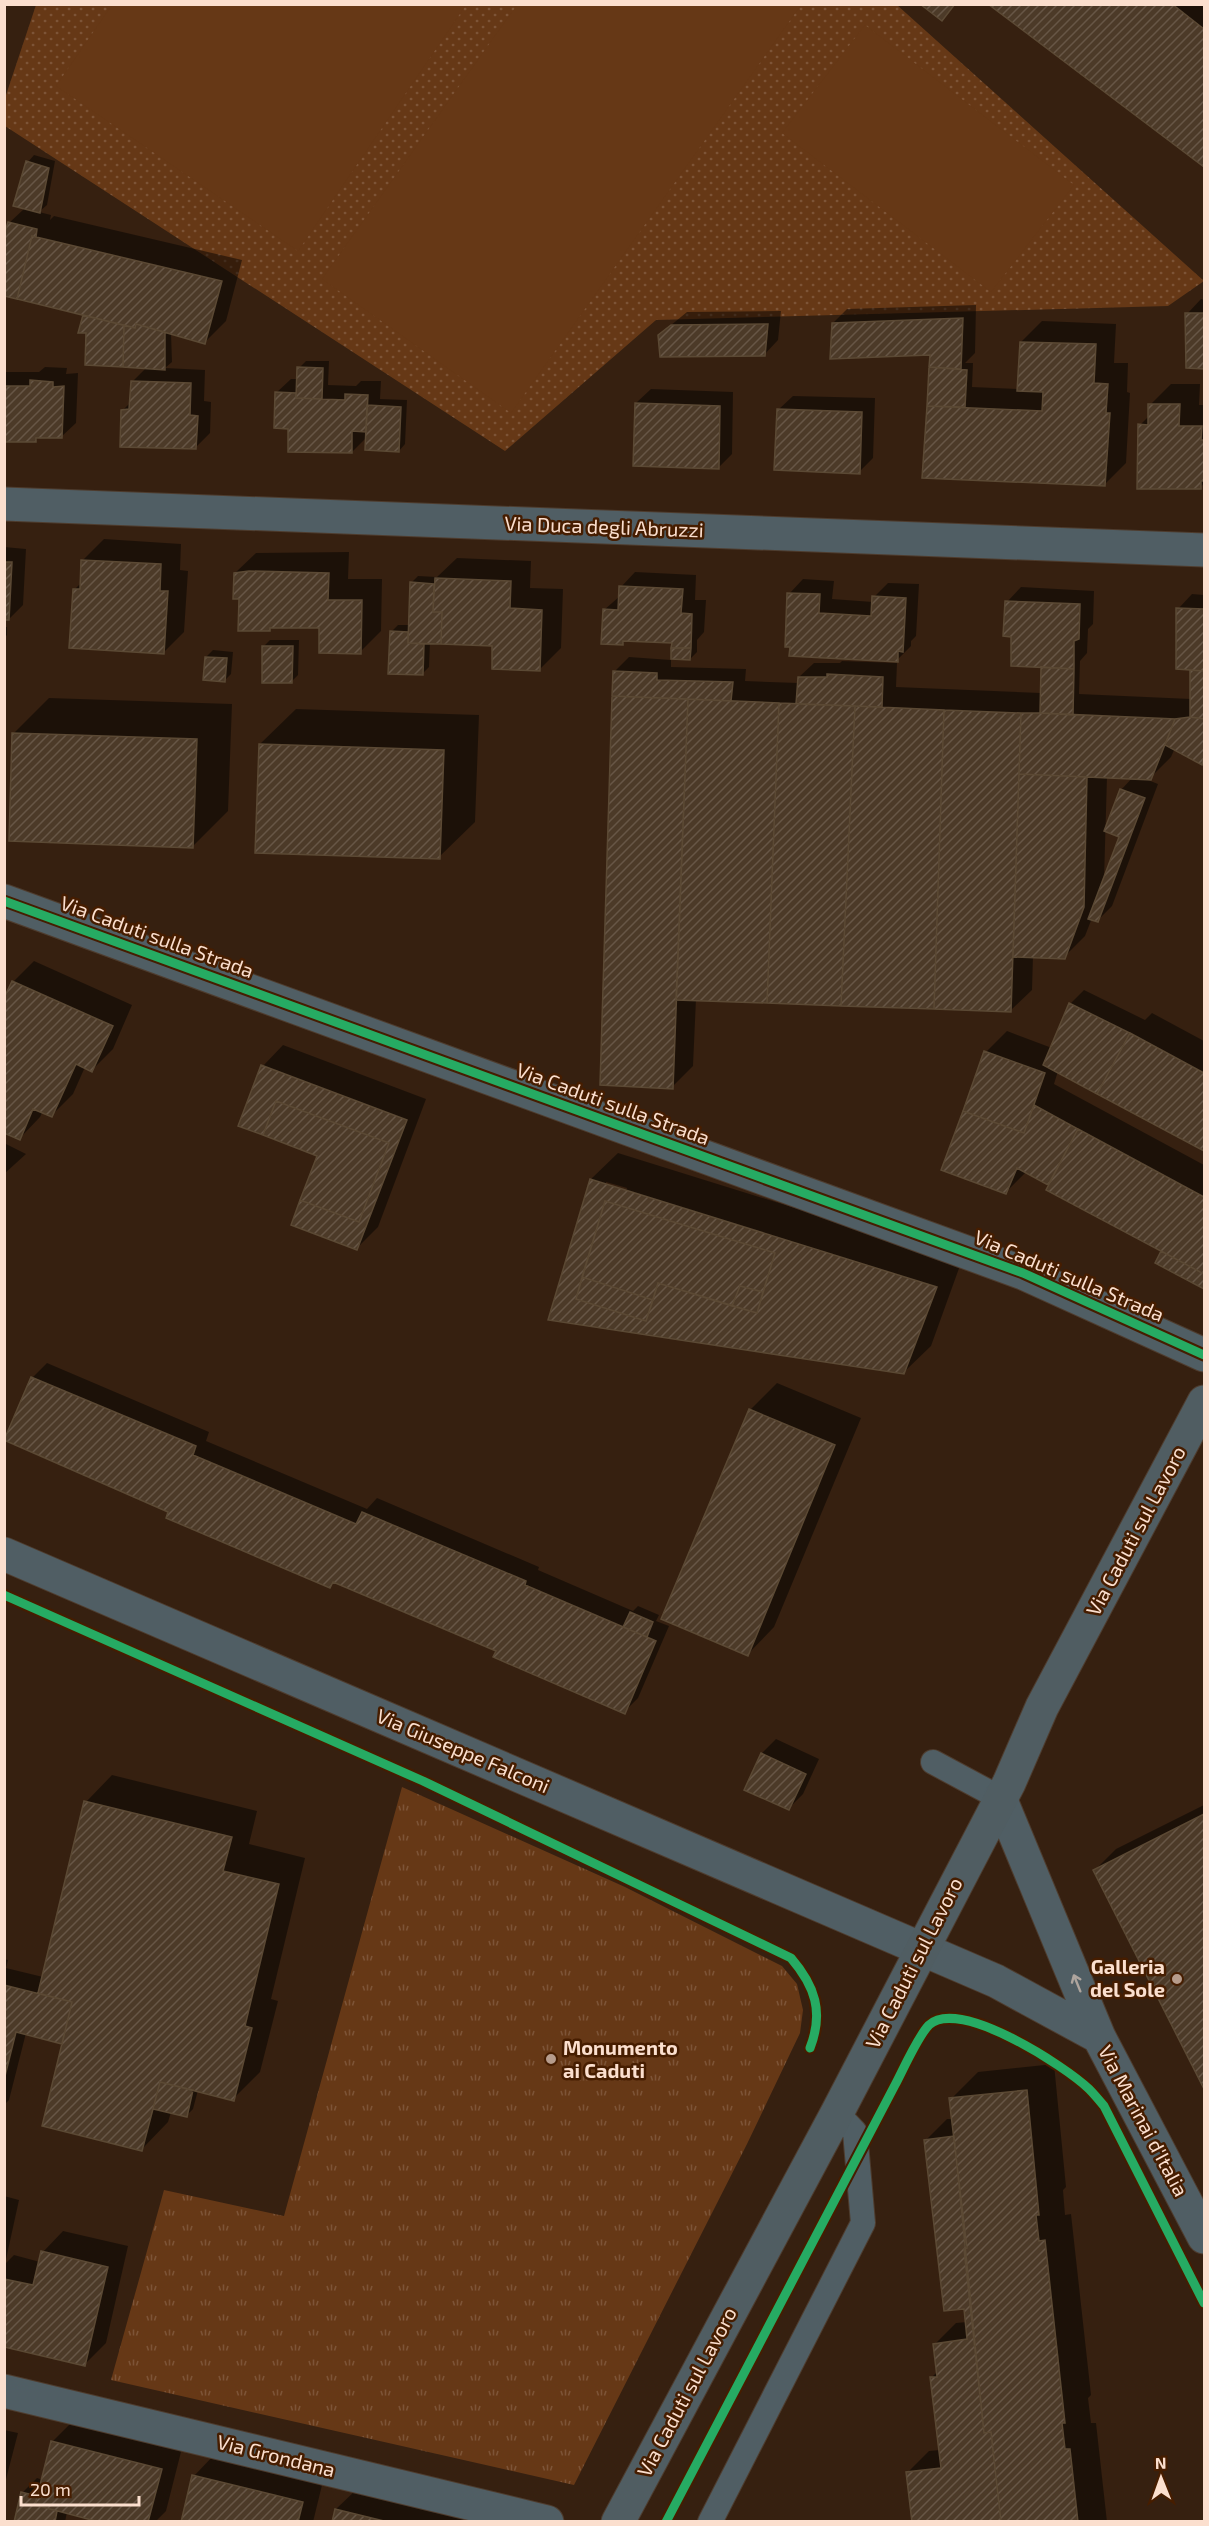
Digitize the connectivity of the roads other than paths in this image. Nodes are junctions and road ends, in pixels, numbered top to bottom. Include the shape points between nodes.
1 (4, 504) edge
2 (1204, 550) edge
3 (4, 901) edge
4 (1204, 1355) edge
5 (1204, 1402) edge
6 (4, 1554) edge
7 (933, 1762) dead end
8 (1000, 1798) junction
9 (921, 1949) junction
10 (1099, 2037) junction
11 (837, 2113) junction
12 (1204, 2237) edge
13 (4, 2391) edge
14 (547, 2522) edge
15 (618, 2522) edge
16 (710, 2522) edge

1 - 2 street, Via Duca degli Abruzzi
3 - 4 street, Via Caduti sulla Strada via 1023,1273
5 - 8 main road, Via Caduti sul Lavoro via 1042,1707
6 - 9 street, Via Giuseppe Falconi
7 - 8 lane
8 - 9 main road, Via Caduti sul Lavoro
10 -> 8 street, Via Marinai d'Italia
9 - 10 street, Via Marinai d'Italia via 996,1981
9 - 11 main road, Via Caduti sul Lavoro
10 - 12 street, Via Marinai d'Italia
11 - 15 main road, Via Caduti sul Lavoro
11 - 16 lane via 855,2132 863,2223
13 - 14 street, Via Grondana

